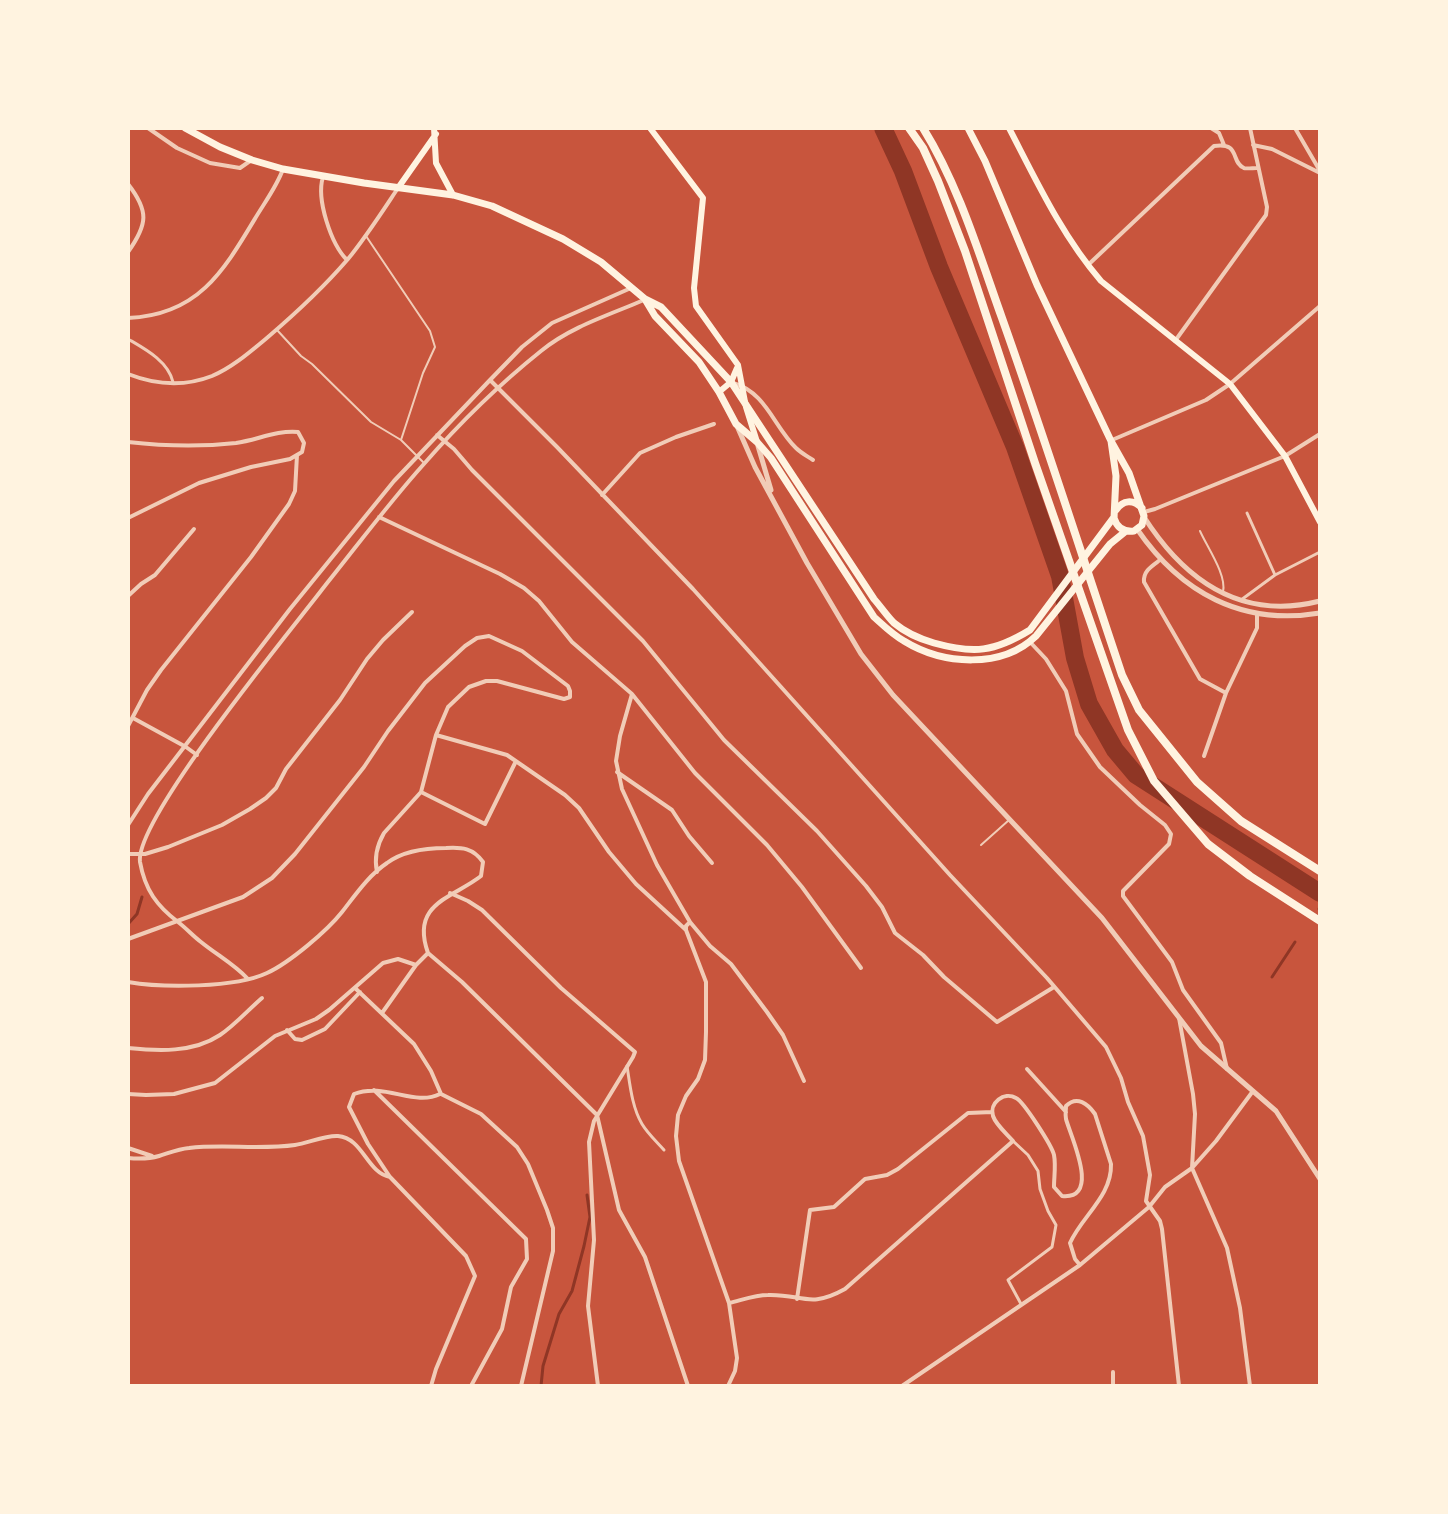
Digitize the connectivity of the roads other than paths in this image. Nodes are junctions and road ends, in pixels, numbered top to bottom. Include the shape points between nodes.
1 (148, 128) edge
2 (185, 128) edge
3 (650, 128) edge
4 (909, 128) edge
5 (923, 128) edge
6 (968, 128) edge
7 (1009, 128) edge
8 (1211, 128) edge
9 (1250, 128) edge
10 (1295, 128) edge
11 (435, 131) edge
12 (1224, 145) junction
13 (1253, 145) junction
14 (252, 160) junction
15 (1258, 168) junction
16 (283, 169) junction
17 (1320, 172) edge
18 (323, 177) junction
19 (128, 184) edge
20 (398, 188) junction
21 (453, 195) junction
22 (366, 236) junction
23 (128, 252) edge
24 (347, 260) junction
25 (1087, 265) junction
26 (631, 288) junction
27 (645, 299) junction
28 (1320, 306) edge
29 (128, 318) edge
30 (276, 329) junction
31 (128, 339) edge
32 (1175, 341) junction
33 (738, 365) junction
34 (128, 374) edge
35 (490, 380) junction
36 (731, 382) junction
37 (173, 383) junction
38 (1230, 384) junction
39 (743, 386) junction
40 (499, 389) junction
41 (719, 392) junction
42 (746, 407) junction
43 (714, 424) dead end
44 (736, 424) junction
45 (1320, 434) edge
46 (437, 435) junction
47 (401, 440) junction
48 (1111, 441) junction
49 (128, 442) edge
50 (445, 442) junction
51 (757, 442) junction
52 (297, 455) junction
53 (1285, 456) junction
54 (417, 457) junction
55 (813, 460) dead end
56 (425, 463) junction
57 (602, 495) junction
58 (775, 502) junction
59 (1143, 512) junction
60 (1247, 513) dead end
61 (1115, 514) junction
62 (379, 517) junction
63 (128, 518) edge
64 (1320, 522) edge
65 (194, 529) dead end
66 (1137, 529) junction
67 (1126, 531) junction
68 (1200, 531) dead end
69 (1320, 552) edge
70 (1160, 560) junction
71 (1275, 575) junction
72 (1223, 593) junction
73 (128, 596) edge
74 (1241, 600) junction
75 (1320, 601) edge
76 (412, 612) dead end
77 (1320, 613) edge
78 (1257, 614) junction
79 (1032, 636) junction
80 (1226, 693) junction
81 (632, 694) junction
82 (133, 717) junction
83 (128, 726) edge
84 (436, 735) junction
85 (186, 747) junction
86 (197, 755) junction
87 (1204, 756) dead end
88 (516, 761) junction
89 (617, 772) junction
90 (421, 792) junction
91 (1009, 820) junction
92 (128, 825) edge
93 (981, 845) dead end
94 (128, 854) edge
95 (140, 855) junction
96 (712, 863) dead end
97 (1320, 871) edge
98 (377, 872) junction
99 (450, 893) junction
100 (178, 921) junction
101 (1320, 921) edge
102 (690, 922) junction
103 (686, 930) junction
104 (128, 939) edge
105 (428, 953) junction
106 (416, 965) junction
107 (861, 968) dead end
108 (248, 979) junction
109 (128, 982) edge
110 (1054, 987) junction
111 (355, 988) junction
112 (360, 992) junction
113 (262, 998) dead end
114 (382, 1013) junction
115 (1178, 1016) junction
116 (287, 1030) junction
117 (128, 1048) edge
118 (627, 1066) junction
119 (1027, 1069) dead end
120 (1227, 1069) junction
121 (804, 1081) dead end
122 (373, 1089) junction
123 (1253, 1091) junction
124 (128, 1094) edge
125 (441, 1094) junction
126 (992, 1112) junction
127 (1066, 1112) junction
128 (597, 1115) junction
129 (1013, 1141) junction
130 (128, 1148) edge
131 (664, 1150) dead end
132 (154, 1157) junction
133 (128, 1158) edge
134 (1192, 1168) junction
135 (390, 1177) junction
136 (1320, 1179) edge
137 (1149, 1207) junction
138 (1080, 1265) junction
139 (797, 1299) junction
140 (729, 1303) junction
141 (1021, 1304) junction
142 (1113, 1372) dead end
143 (686, 1385) edge
144 (431, 1386) edge
145 (471, 1386) edge
146 (521, 1386) edge
147 (598, 1386) edge
148 (728, 1386) edge
149 (902, 1386) edge
150 (1113, 1386) edge
151 (1179, 1386) edge
152 (1250, 1386) edge

1 - 14 street via 210,163 240,168
2 - 14 highway
3 - 33 main road via 703,198 696,306
4 - 101 highway via 923,148 965,251 1128,730 1154,781 1208,844
5 - 97 highway via 976,246 1122,675 1139,710 1214,799
6 - 48 highway
7 - 25 main road
8 - 12 street
9 - 13 street
10 - 17 street
11 - 20 main road
11 - 21 main road via 436,163
12 - 15 street via 1240,165
12 - 25 street via 1214,146
13 - 15 street
13 - 17 street
14 - 16 highway
15 - 32 street via 1266,215
16 - 18 highway
16 - 29 street via 238,248 209,285 179,307
18 - 20 highway
18 - 24 street via 321,192 331,234
19 - 23 street via 144,215
20 - 21 highway
20 - 22 street
21 - 26 highway via 492,206 563,239
22 - 24 street
22 - 47 lane via 430,331 435,347
24 - 30 street
25 - 32 main road
26 - 27 highway
26 - 35 street via 552,323
27 - 36 highway via 661,307
27 - 40 street via 554,341
27 - 41 highway
28 - 38 street
30 - 37 street via 214,375
30 - 47 lane via 371,422
31 - 37 street via 162,363
32 - 38 main road
33 - 36 main road
33 - 39 main road
34 - 37 street
35 - 40 street
35 - 46 street
36 - 39 street
36 - 41 main road
36 - 42 highway
38 - 48 street via 1206,400
38 - 53 main road
39 - 42 main road
39 - 55 street via 756,394 796,448
40 - 50 street
40 - 57 street
41 - 44 highway
42 - 51 main road
42 - 79 highway via 893,622 926,641 957,649 981,650
43 - 57 street via 640,453
44 - 51 highway
44 - 58 street
45 - 53 street
46 - 50 street
46 - 54 street
47 - 54 lane
48 - 59 highway
48 - 61 highway
49 - 52 street via 238,443 286,431 298,432 304,443
50 - 56 street
50 - 110 street via 643,641 700,714 866,886 895,933 944,977 997,1022
51 - 58 street
51 - 79 highway via 864,603 890,632 936,654 988,660 1012,652
52 - 63 street via 199,483
52 - 82 street via 289,504 161,670
53 - 59 street
53 - 64 main road
54 - 56 lane
54 - 85 street via 290,609
56 - 62 street
57 - 110 street
58 - 91 street via 861,654
59 - 61 highway via 1126,502
59 - 66 highway
59 - 72 street via 1186,569
60 - 71 street
61 - 67 highway
61 - 79 highway
62 - 81 street via 524,588 572,642
62 - 86 street
65 - 73 street via 155,575
66 - 67 highway
66 - 70 street
67 - 79 highway
68 - 72 lane via 1222,576
69 - 71 street
70 - 78 street via 1212,599
70 - 80 street via 1147,571 1144,582 1200,679
71 - 74 street
72 - 74 street
74 - 75 street via 1280,606
76 - 95 street via 367,659 266,798 222,825
77 - 78 street
78 - 80 street via 1257,628
79 - 120 street via 1066,691 1077,734 1100,767 1171,834 1169,844 1123,896 1172,962 1183,990 1221,1043
80 - 87 street
81 - 89 street
81 - 107 street via 695,773 767,845
82 - 83 street
82 - 85 street
84 - 88 street
84 - 90 street
84 - 100 street via 448,707 478,682 497,681 564,699 570,691 522,651 489,636 477,638 425,683 272,878 243,897
85 - 86 street
85 - 92 street
86 - 95 street via 164,804
88 - 90 street via 485,824
88 - 103 street via 579,808 636,884
89 - 96 street via 672,810
89 - 102 street via 657,865
90 - 98 street via 384,833
91 - 93 lane
91 - 115 street via 1102,918
94 - 95 street
95 - 100 street via 155,901
98 - 99 street via 414,852 471,850 483,862 481,876
98 - 108 street via 317,936 268,973
99 - 105 street via 429,915
99 - 118 street via 482,910 633,1049
100 - 104 street
100 - 108 street
102 - 103 street
102 - 121 street via 767,1012
103 - 140 street via 706,982 705,1060 678,1115 676,1136 679,1161
105 - 106 street
105 - 128 street
106 - 111 street via 398,959 383,963
106 - 114 street
108 - 109 street via 170,985
110 - 137 street via 1106,1047 1121,1078 1143,1136
111 - 112 street
111 - 116 street via 316,1019
112 - 114 street
112 - 116 street via 325,1029 302,1040
113 - 117 street via 207,1042 167,1050
114 - 125 street via 414,1044
115 - 120 street
115 - 134 street via 1194,1104
116 - 124 street via 215,1083 174,1094
118 - 128 street
118 - 131 street via 643,1126
119 - 127 street
120 - 123 street
122 - 125 street via 412,1097
122 - 135 street via 354,1094 349,1107
122 - 145 street via 526,1239 527,1259 511,1287 502,1329
123 - 134 street
123 - 136 street via 1276,1111
125 - 146 street via 481,1114 517,1147 553,1228 553,1251
126 - 127 street via 1001,1097 1019,1099 1053,1150 1054,1187 1068,1197 1080,1187 1082,1170
126 - 129 street
126 - 139 street via 968,1113 898,1169 865,1179 834,1207 810,1210
127 - 138 street via 1071,1101 1090,1107 1111,1164 1109,1182 1070,1243
128 - 143 street via 619,1210 645,1257
128 - 147 street via 589,1142 594,1240 588,1306
129 - 139 street via 845,1289 819,1301
129 - 141 street via 1038,1171 1056,1225 1052,1247 1008,1280
130 - 132 street
132 - 133 street
132 - 135 street via 184,1148 294,1145 337,1136 350,1140 381,1175
134 - 137 street via 1165,1187
134 - 152 street via 1227,1248
135 - 144 street via 466,1256 475,1276
137 - 138 street
137 - 151 street via 1162,1229
138 - 141 street
139 - 140 street via 765,1295
140 - 148 street via 737,1358
141 - 149 street
142 - 150 street

